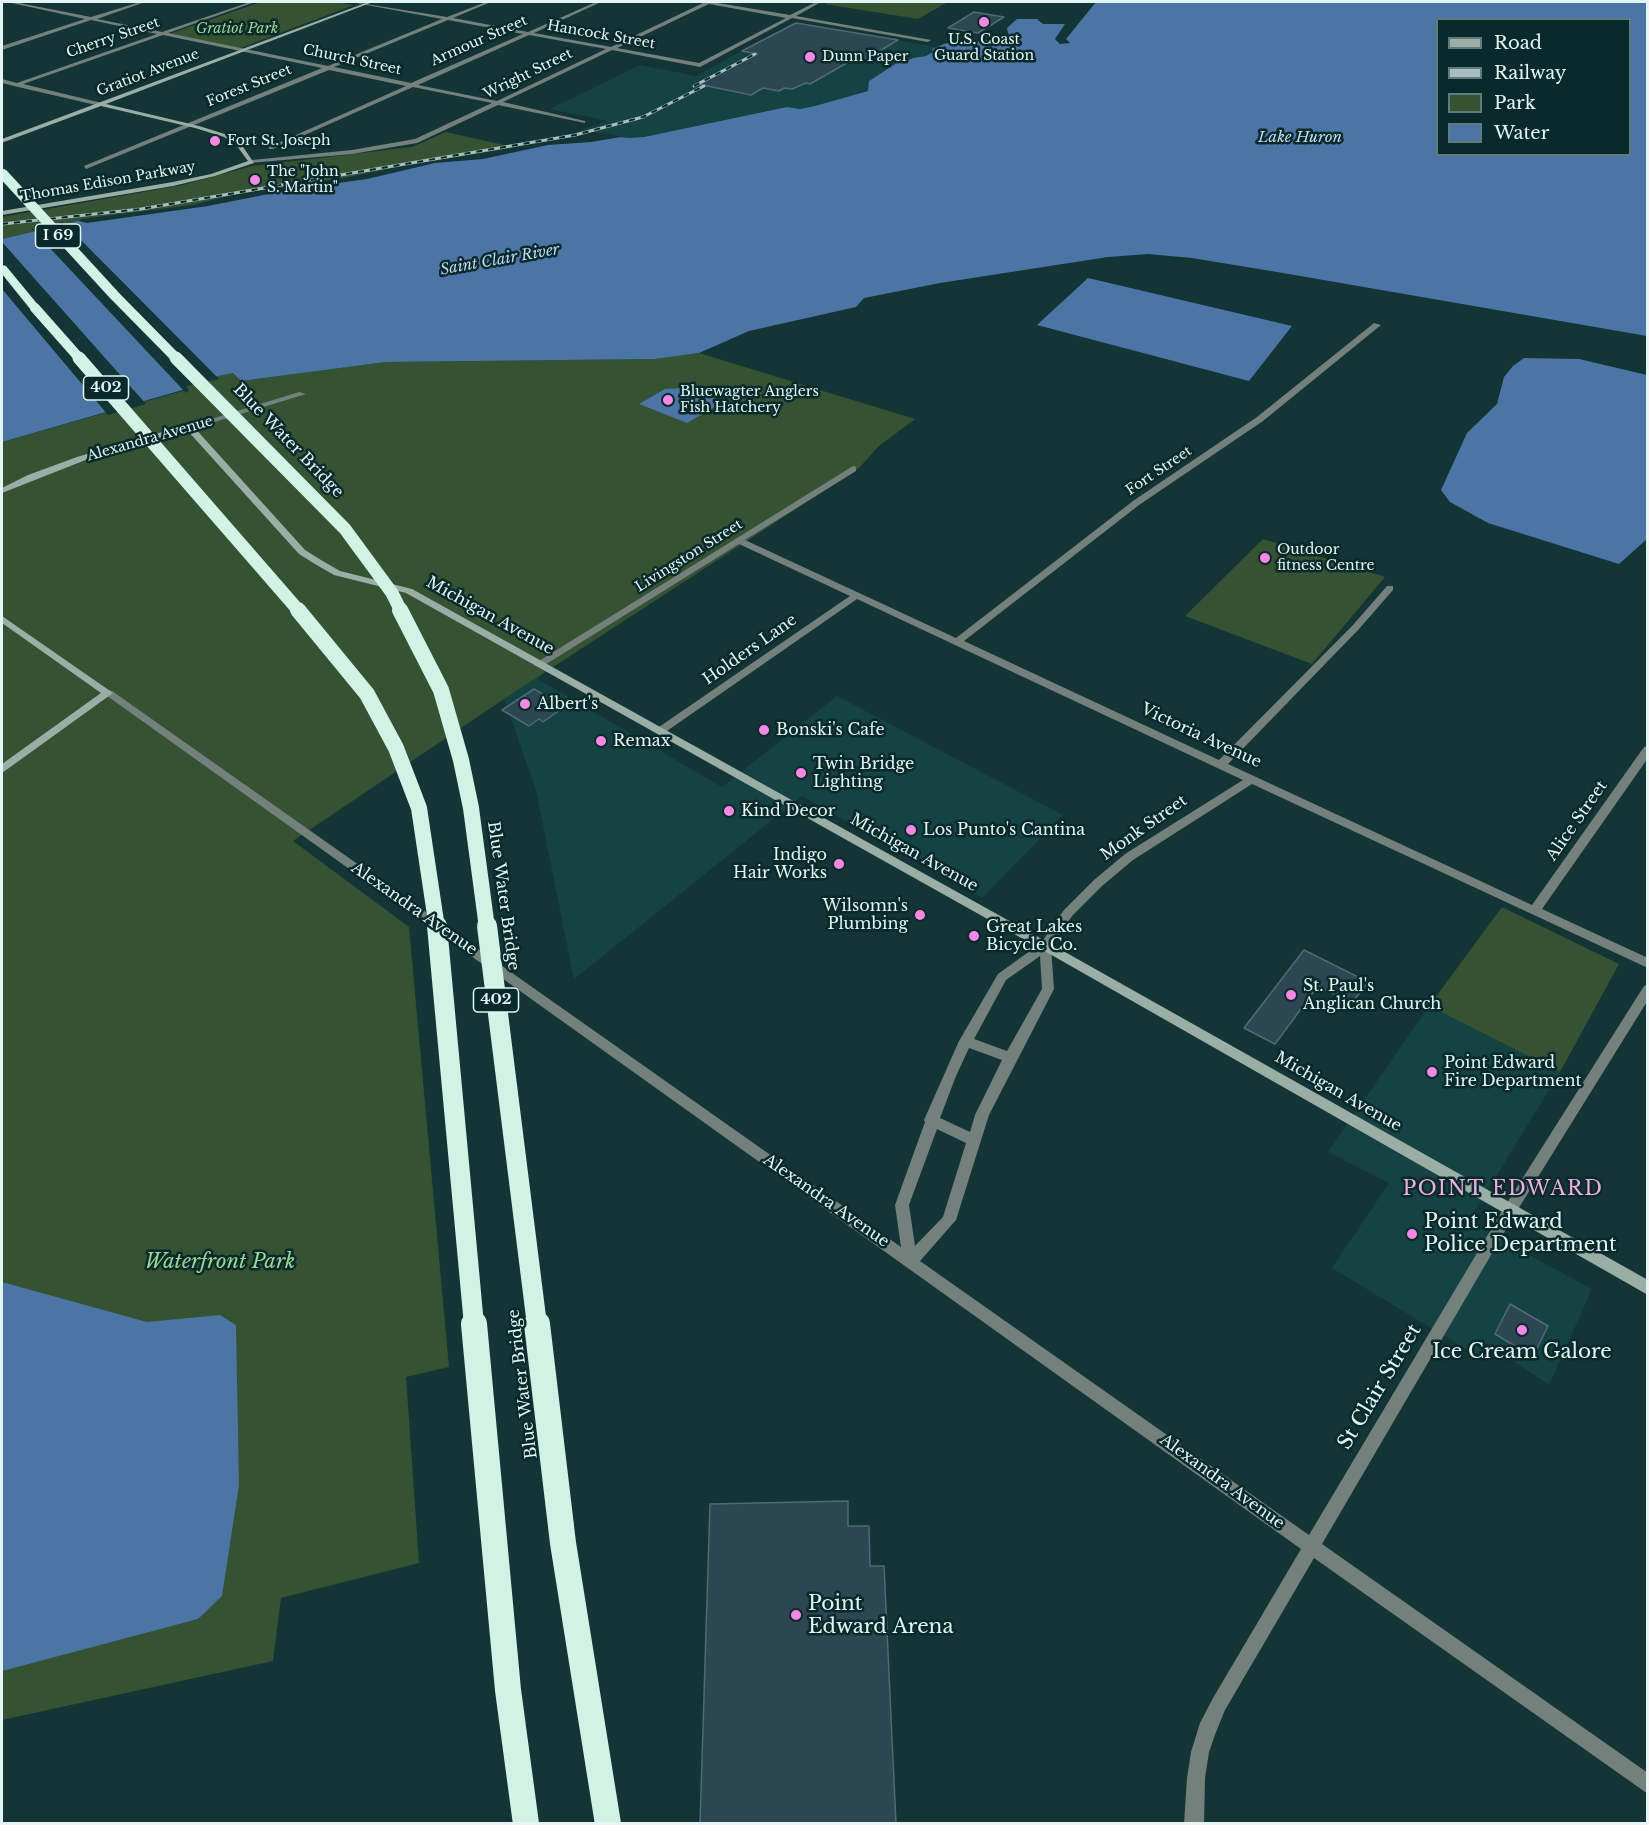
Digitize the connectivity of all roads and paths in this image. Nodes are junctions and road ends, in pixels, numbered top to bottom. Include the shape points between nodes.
1 (9, 2) edge
2 (32, 2) edge
3 (143, 2) edge
4 (253, 2) edge
5 (356, 2) edge
6 (368, 2) edge
7 (489, 2) edge
8 (599, 2) edge
9 (707, 2) edge
10 (819, 2) edge
11 (23, 4) junction
12 (8, 9) dead end
13 (789, 17) junction
14 (447, 18) junction
15 (91, 19) junction
16 (162, 33) junction
17 (527, 33) junction
18 (928, 40) dead end
19 (2, 48) edge
20 (610, 48) junction
21 (243, 50) junction
22 (327, 67) junction
23 (2, 81) edge
24 (411, 84) junction
25 (16, 85) junction
26 (498, 102) junction
27 (100, 104) junction
28 (584, 122) dead end
29 (187, 125) junction
30 (2, 141) edge
31 (271, 148) dead end
32 (252, 162) junction
33 (86, 167) dead end
34 (2, 172) edge
35 (2, 213) edge
36 (2, 268) edge
37 (115, 296) joint
38 (1377, 325) dead end
39 (302, 394) dead end
40 (189, 427) junction
41 (853, 469) dead end
42 (2, 491) edge
43 (740, 541) junction
44 (1390, 588) dead end
45 (857, 595) junction
46 (2, 620) edge
47 (958, 640) junction
48 (539, 663) junction
49 (108, 693) junction
50 (660, 731) junction
51 (1647, 749) edge
52 (1221, 764) junction
53 (2, 769) edge
54 (1252, 779) junction
55 (1534, 911) junction
56 (1045, 946) junction
57 (1647, 964) edge
58 (1647, 989) edge
59 (966, 1041) junction
60 (1010, 1058) junction
61 (931, 1120) junction
62 (974, 1140) junction
63 (1510, 1210) junction
64 (910, 1260) junction
65 (1647, 1288) edge
66 (1311, 1546) junction
67 (1647, 1785) edge
68 (526, 1824) edge
69 (608, 1824) edge
70 (1194, 1824) edge

1 - 11 street, Church Street
2 - 11 street
3 - 15 street
4 - 16 street, Cherry Street
5 - 6 street, Hancock Street
6 - 14 street, Hancock Street
6 - 21 street, Gratiot Avenue
7 - 14 street, Forest Street
8 - 17 street, Armour Street
9 - 13 street
9 - 20 street, Wright Street
10 - 13 street
11 - 12 street
11 - 15 street, Church Street
13 - 18 street
13 - 20 street, Hancock Street via 700,65
14 - 17 street, Hancock Street
14 - 22 street, Forest Street
15 - 16 street, Church Street
15 - 19 street
16 - 21 street, Church Street
16 - 25 street, Cherry Street
17 - 20 street, Hancock Street
17 - 24 street, Armour Street
20 - 26 street, Wright Street
21 - 22 street, Church Street
21 - 27 street, Gratiot Avenue
22 - 24 street, Church Street
22 - 29 street, Forest Street
23 - 25 street
24 - 26 street, Church Street
24 - 31 street, Armour Street
25 - 27 street
26 - 28 street, Church Street
26 - 32 street, Wright Street via 411,143
27 - 29 street
27 - 30 street, Gratiot Avenue
29 - 32 street via 226,136
29 - 33 street, Forest Street
32 - 35 street, Thomas Edison Parkway via 172,184
34 - 37 highway, Blue Water Bridge / I 69, bridge
36 - 68 highway, 402, bridge via 264,568 367,694 396,748 418,808 435,907 507,1678
37 - 69 highway, Blue Water Bridge / 402, bridge via 360,548 410,626 451,718 471,808 563,1542
38 - 47 street, Fort Street via 1260,420 1136,503
39 - 40 street, Alexandra Avenue
40 - 42 street, Alexandra Avenue via 80,459
40 - 48 street, Michigan Avenue via 302,552 337,573 409,591
41 - 43 street, Livingston Street
43 - 45 street, Victoria Avenue
43 - 48 street, Livingston Street
44 - 52 street
45 - 47 street, Victoria Avenue
45 - 50 street, Holders Lane
46 - 49 street, Alexandra Avenue
47 - 52 street, Victoria Avenue
48 - 50 street, Michigan Avenue
49 - 53 street
49 - 64 street, Alexandra Avenue
50 - 56 street, Michigan Avenue
51 - 55 street, Alice Street
52 - 54 street, Victoria Avenue
54 - 55 street, Victoria Avenue
54 - 56 street, Monk Street via 1129,857 1068,913
55 - 57 street, Victoria Avenue
56 - 59 street, Monk Street via 1002,977
56 - 60 street via 1048,989
56 - 63 street, Michigan Avenue
58 - 63 street, St Clair Street
59 - 60 street
59 - 61 street, Monk Street
60 - 62 street
61 - 62 street
61 - 64 street, Monk Street via 902,1205
62 - 64 street via 950,1220
63 - 65 street, Michigan Avenue
63 - 66 street, St Clair Street
64 - 66 street, Alexandra Avenue
66 - 67 street, Alexandra Avenue
66 - 70 street, St Clair Street via 1207,1730 1196,1778

